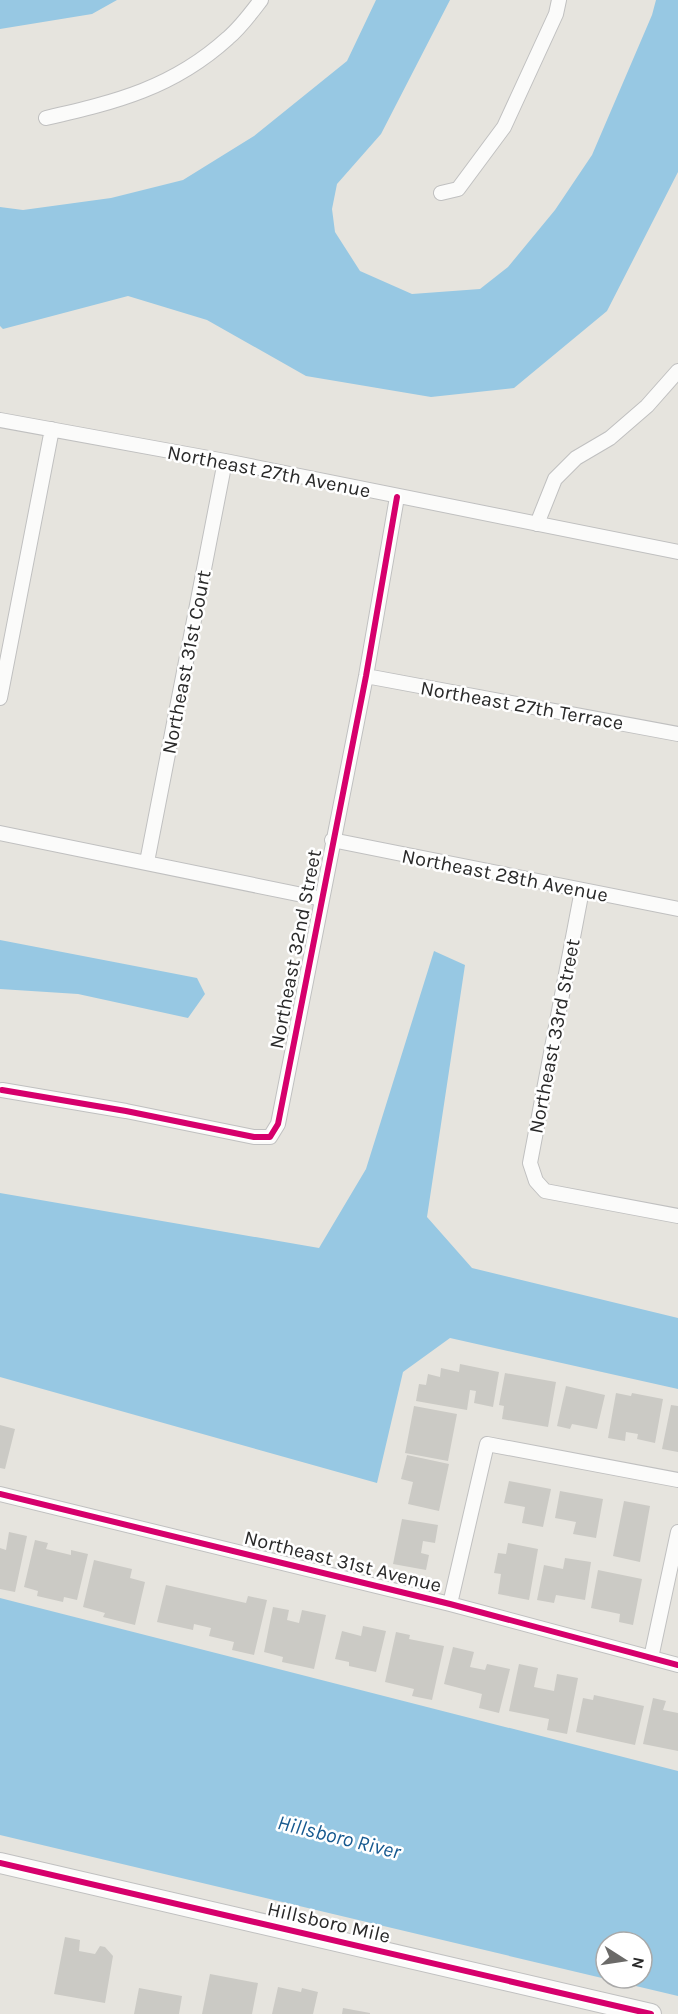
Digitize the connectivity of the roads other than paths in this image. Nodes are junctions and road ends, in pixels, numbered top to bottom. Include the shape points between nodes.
1 (261, 0) edge
2 (559, 0) edge
3 (46, 118) dead end
4 (441, 193) dead end
5 (678, 371) edge
6 (0, 420) edge
7 (51, 429) junction
8 (225, 461) junction
9 (397, 497) junction
10 (537, 524) junction
11 (678, 552) edge
12 (366, 676) junction
13 (0, 698) edge
14 (678, 734) edge
15 (0, 833) edge
16 (332, 840) junction
17 (147, 862) junction
18 (582, 890) junction
19 (322, 899) junction
20 (678, 909) edge
21 (2, 1090) dead end
22 (678, 1216) edge
23 (678, 1480) edge
24 (0, 1494) edge
25 (678, 1532) edge
26 (450, 1605) junction
27 (651, 1658) junction
28 (678, 1665) edge
29 (0, 1863) edge
30 (651, 2014) edge

1 - 3 street via 230,37 159,86 111,104
2 - 4 street via 504,127 458,189
5 - 10 street via 647,406 609,438 576,458 555,479
6 - 7 street, Northeast 27th Avenue
7 - 8 street, Northeast 27th Avenue
7 - 13 street
8 - 9 street, Northeast 27th Avenue
8 - 17 street, Northeast 31st Court
9 - 10 street, Northeast 27th Avenue
9 - 12 street, Northeast 32nd Street
10 - 11 street, Northeast 27th Avenue
12 - 14 street, Northeast 27th Terrace
12 - 16 street, Northeast 32nd Street
15 - 17 street
16 - 18 street, Northeast 28th Avenue
16 - 19 street, Northeast 32nd Street
17 - 19 street
18 - 20 street, Northeast 28th Avenue
18 - 22 street, Northeast 33rd Street via 530,1163 536,1181 545,1191
19 - 21 street, Northeast 32nd Street via 278,1124 270,1137
23 - 26 street via 487,1444
24 - 26 street, Northeast 31st Avenue
25 - 27 street
26 - 27 street, Northeast 31st Avenue
27 - 28 street, Northeast 31st Avenue
29 - 30 main road, Hillsboro Mile

